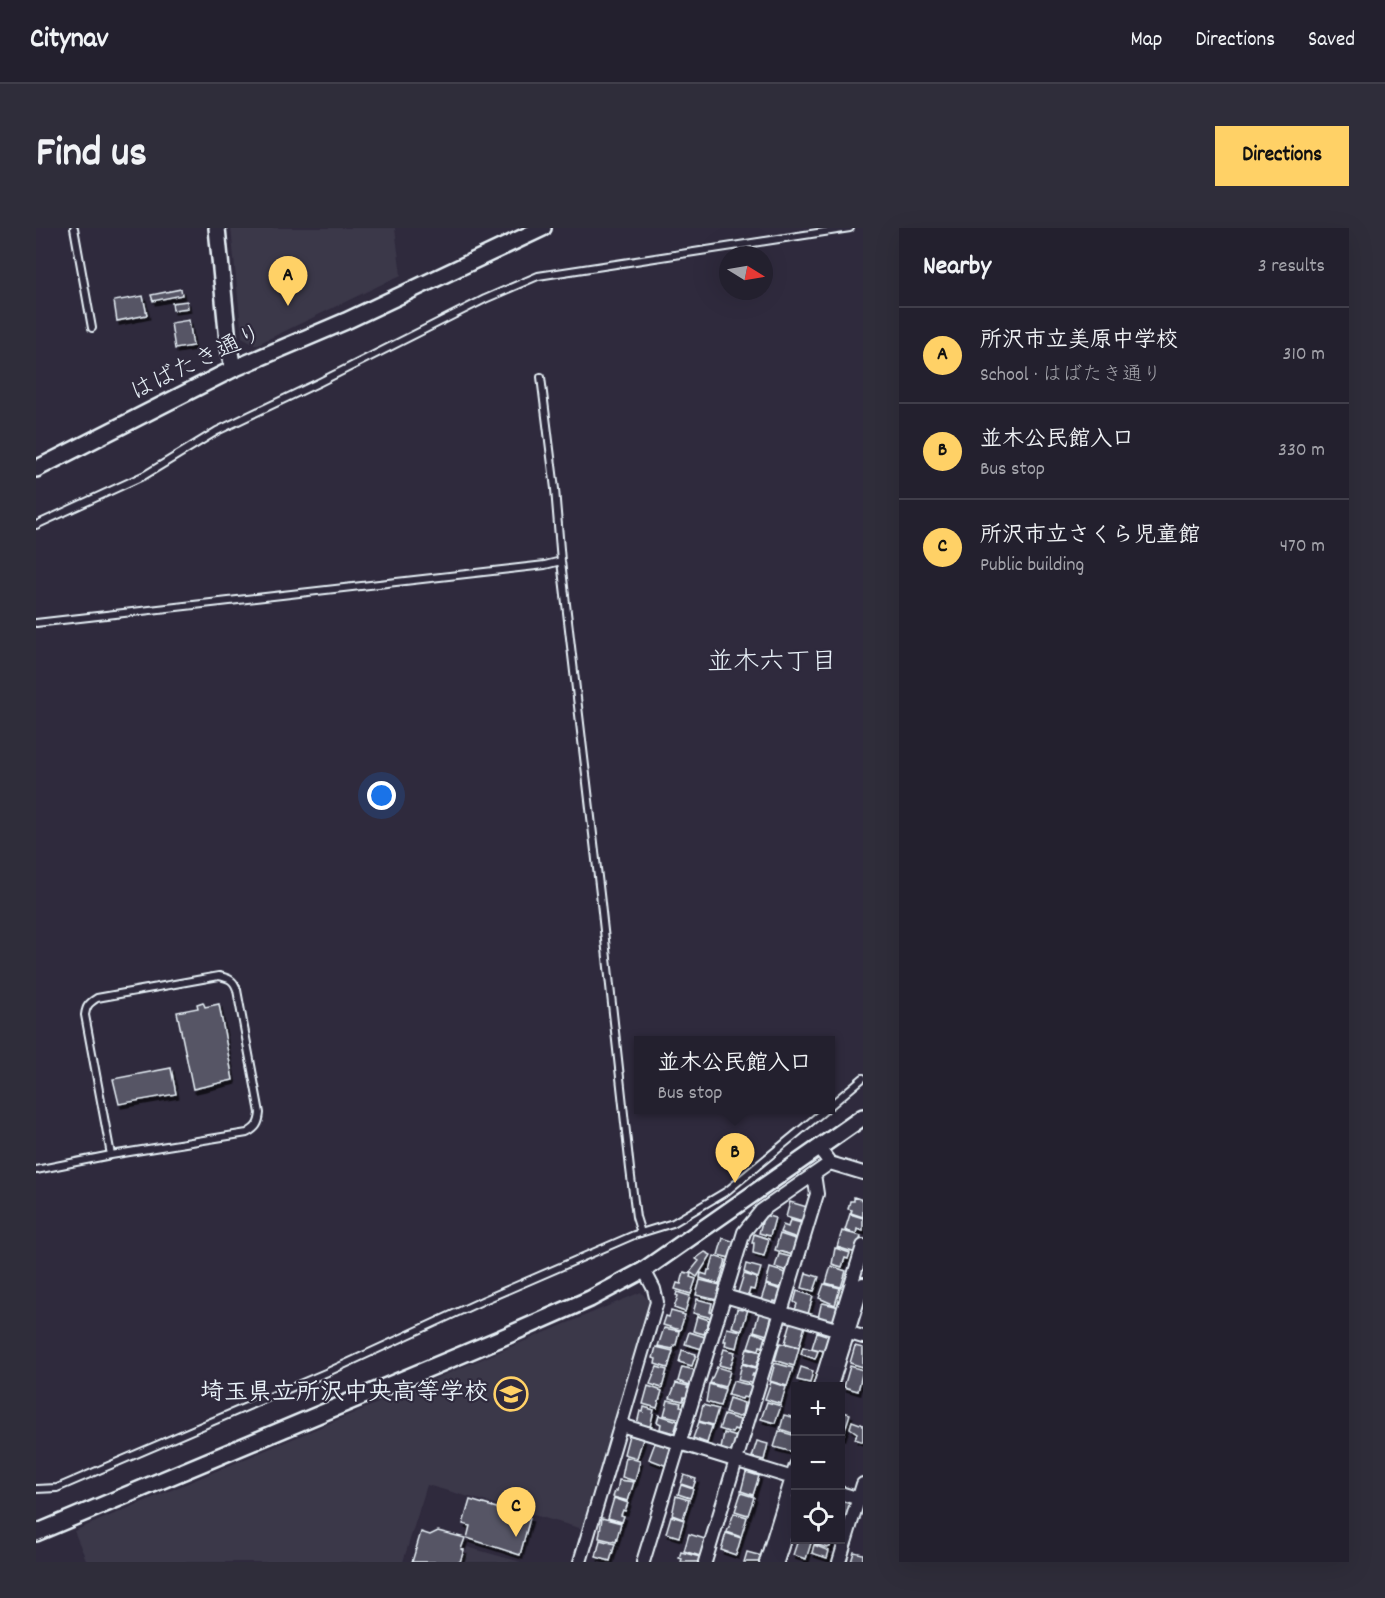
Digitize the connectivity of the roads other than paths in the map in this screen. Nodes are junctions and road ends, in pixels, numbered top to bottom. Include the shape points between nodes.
1 (74, 228) edge
2 (217, 228) edge
3 (543, 228) edge
4 (850, 228) edge
5 (92, 328) dead end
6 (233, 369) junction
7 (541, 377) dead end
8 (36, 469) edge
9 (36, 525) edge
10 (561, 561) junction
11 (36, 623) edge
12 (863, 1078) edge
13 (835, 1102) edge
14 (820, 1114) edge
15 (863, 1117) edge
16 (819, 1148) junction
17 (111, 1155) junction
18 (830, 1163) junction
19 (36, 1170) edge
20 (863, 1173) edge
21 (814, 1174) junction
22 (641, 1233) junction
23 (863, 1246) edge
24 (644, 1270) junction
25 (863, 1284) edge
26 (725, 1296) junction
27 (781, 1313) junction
28 (843, 1331) junction
29 (863, 1337) edge
30 (822, 1382) edge
31 (832, 1382) edge
32 (621, 1425) junction
33 (679, 1443) junction
34 (736, 1460) junction
35 (791, 1473) edge
36 (791, 1483) edge
37 (863, 1484) edge
38 (36, 1489) edge
39 (845, 1494) edge
40 (861, 1499) edge
41 (791, 1516) edge
42 (36, 1533) edge
43 (580, 1562) edge
44 (642, 1562) edge
45 (705, 1562) edge
46 (766, 1562) edge
47 (777, 1562) edge
48 (839, 1562) edge

1 - 5 lane
2 - 6 street
3 - 6 street, はばたき通り via 346,321
4 - 9 lane via 538,276 217,431 145,475
6 - 8 street, はばたき通り
7 - 10 lane
10 - 11 lane
10 - 22 lane via 630,1169
12 - 13 lane
14 - 22 lane via 727,1191 673,1223
15 - 16 street
16 - 18 street
16 - 24 street
17 - 17 lane via 86,1008 97,998 228,977 237,990 260,1122 247,1133
17 - 19 lane
18 - 20 street
18 - 21 street
21 - 26 street via 761,1210 749,1224
21 - 27 street via 817,1194
22 - 38 lane via 57,1488
23 - 28 street
24 - 32 street via 657,1302
24 - 42 street via 509,1335
25 - 28 street
26 - 27 street
26 - 33 street
27 - 28 street
27 - 34 street
28 - 29 street
28 - 30 street
28 - 31 street
32 - 33 street
32 - 43 street
33 - 34 street
33 - 44 street
34 - 35 street
34 - 45 street
36 - 46 street
37 - 40 street
39 - 40 street
40 - 48 street
41 - 47 street

